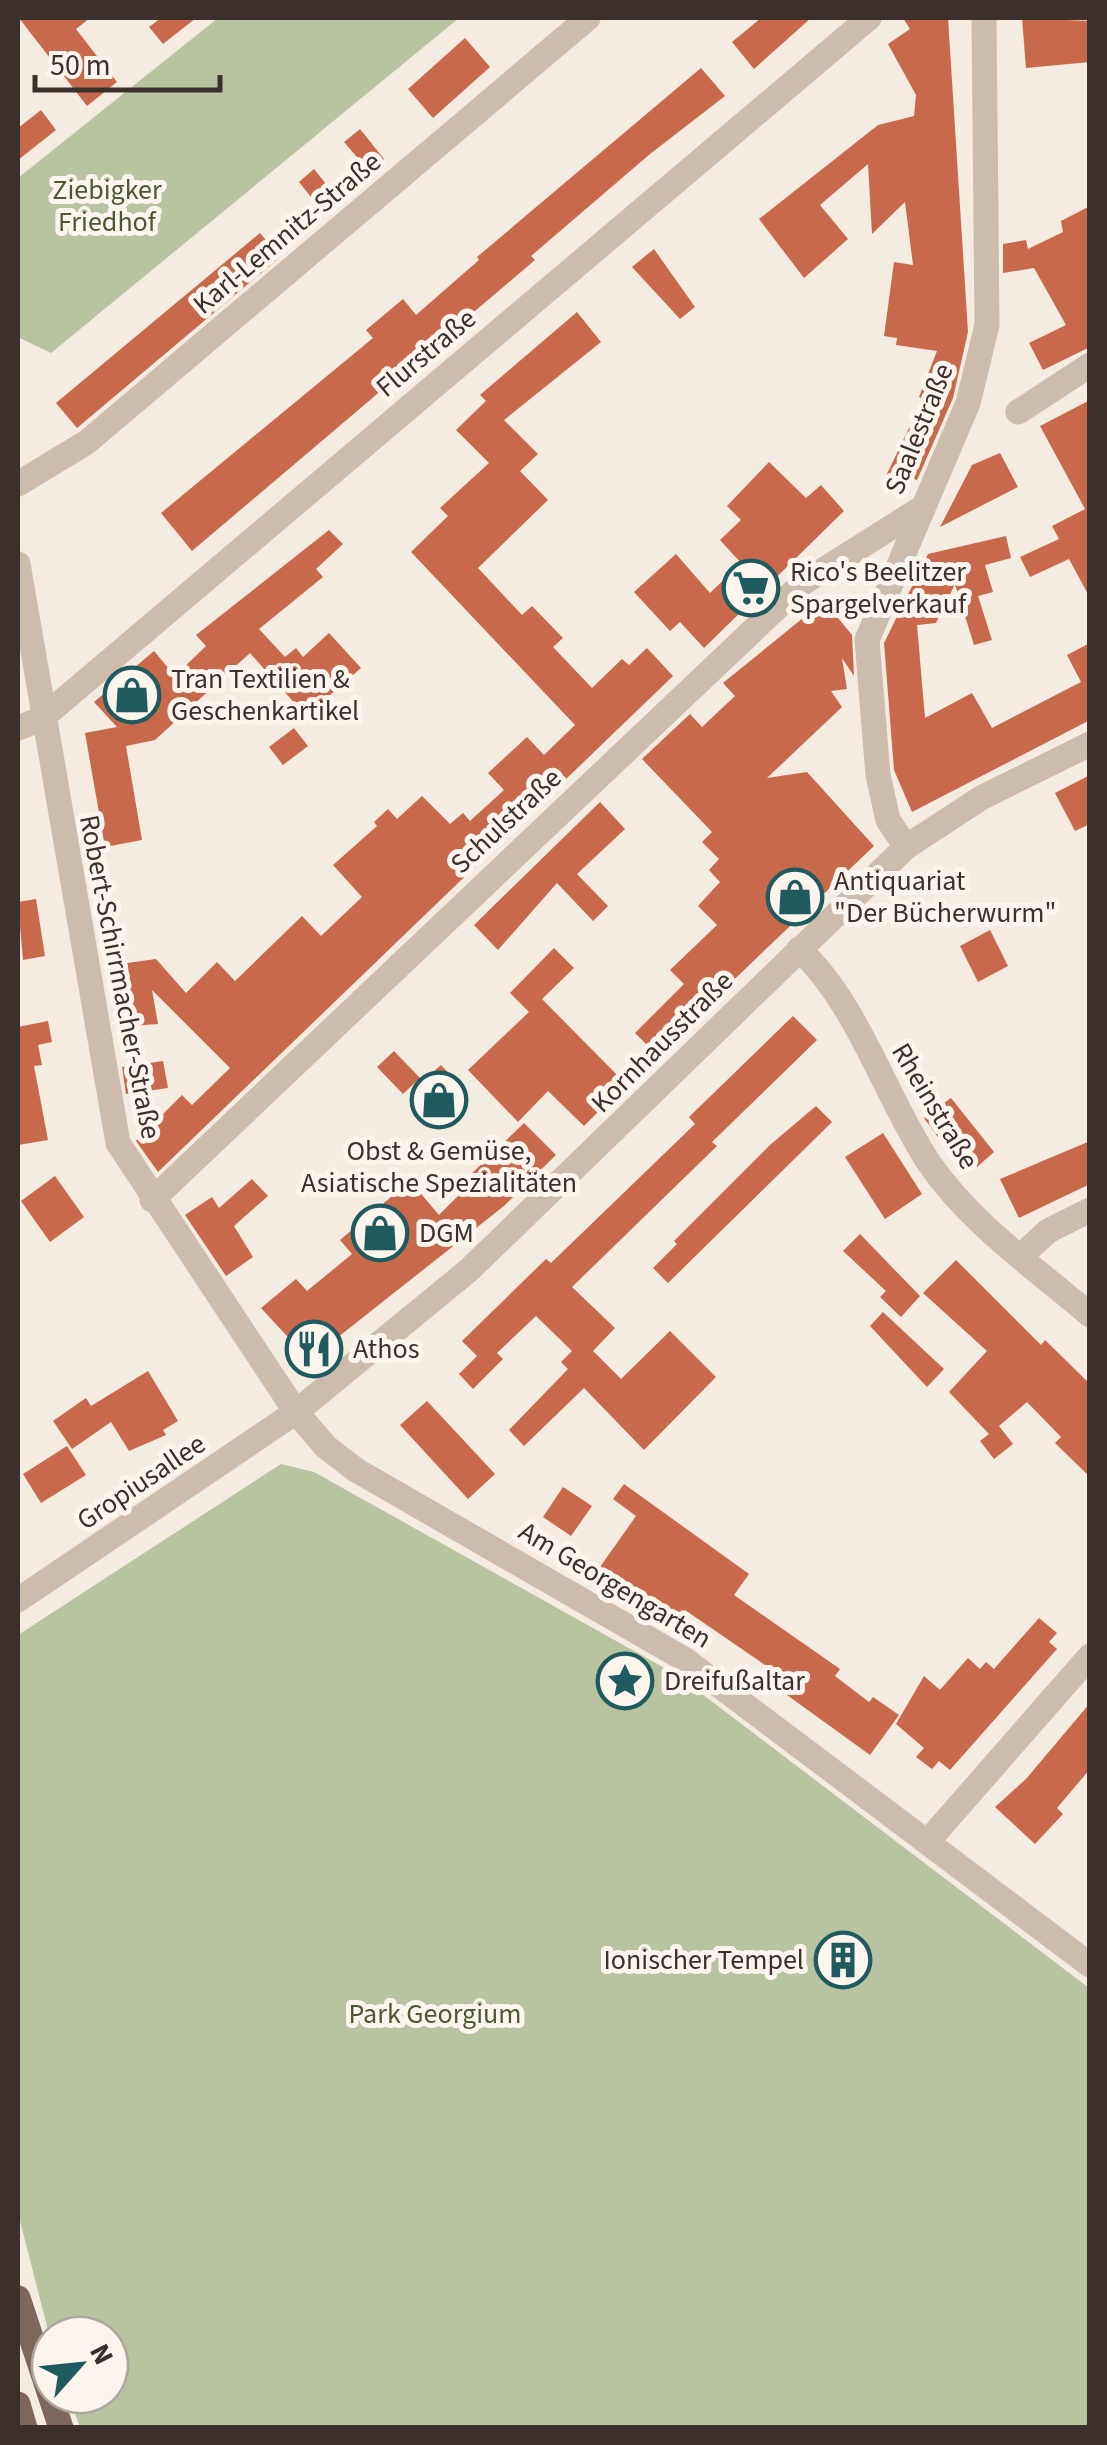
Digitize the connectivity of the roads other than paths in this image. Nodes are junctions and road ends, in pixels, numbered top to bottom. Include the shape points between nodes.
1 (588, 18) edge
2 (869, 18) edge
3 (984, 18) edge
4 (1090, 366) edge
5 (1018, 412) dead end
6 (18, 484) edge
7 (920, 509) junction
8 (18, 564) edge
9 (29, 724) edge
10 (1090, 744) edge
11 (906, 848) junction
12 (799, 948) junction
13 (152, 1200) junction
14 (1090, 1210) edge
15 (1020, 1256) junction
16 (1090, 1315) edge
17 (296, 1412) junction
18 (18, 1600) edge
19 (1090, 1656) edge
20 (929, 1840) junction
21 (1090, 1965) edge
22 (18, 2298) edge
23 (18, 2404) edge
24 (25, 2428) edge
25 (61, 2428) edge

1 - 6 street, Karl-Lemnitz-Straße via 87,442
2 - 9 street, Flurstraße
3 - 7 street, Saalestraße via 987,325 968,403
4 - 5 street
7 - 11 street, Saalestraße via 871,624 866,658 885,809
7 - 13 street, Schulstraße via 803,583
8 - 9 street, Robert-Schirrmacher-Straße
9 - 13 street, Robert-Schirrmacher-Straße via 112,1122
10 - 11 street, Kornhausstraße via 981,798
11 - 12 street, Kornhausstraße
12 - 15 street, Rheinstraße via 826,977 942,1182
12 - 17 street, Kornhausstraße via 520,1224
13 - 17 street, Robert-Schirrmacher-Straße
14 - 15 street via 1048,1231
15 - 16 street, Rheinstraße
17 - 18 street, Gropiusallee
17 - 20 street, Am Georgengarten via 347,1464 684,1659
19 - 20 street
20 - 21 street, Am Georgengarten
22 - 25 main road
23 - 24 main road

